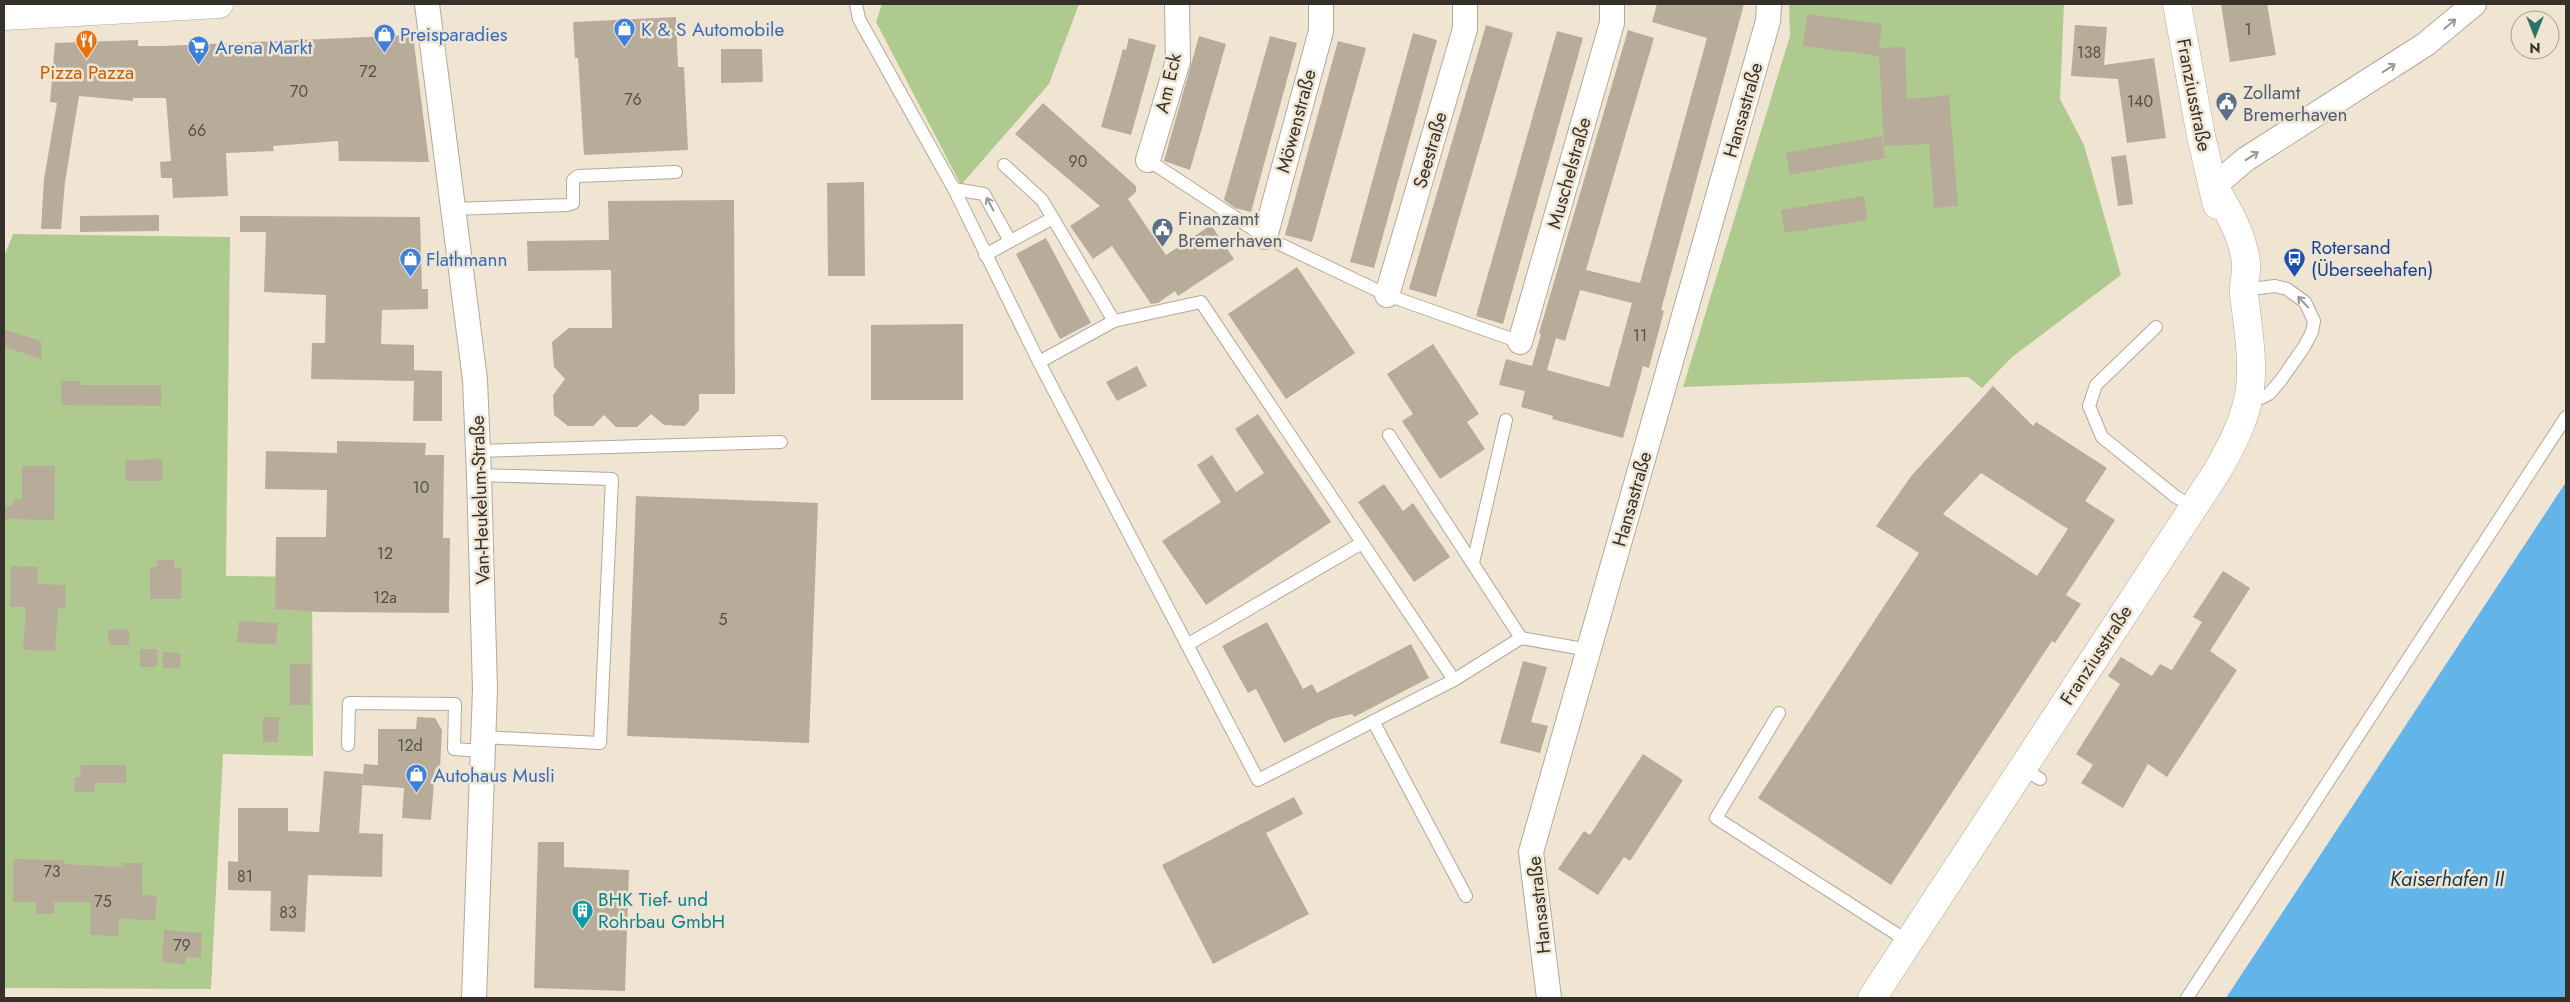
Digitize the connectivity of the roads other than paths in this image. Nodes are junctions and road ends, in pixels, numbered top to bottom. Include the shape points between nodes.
1 (219, 4) edge
2 (427, 4) edge
3 (856, 4) edge
4 (1177, 4) edge
5 (1321, 4) edge
6 (1465, 4) edge
7 (1612, 4) edge
8 (1769, 4) edge
9 (2177, 4) edge
10 (2474, 4) edge
11 (4, 16) edge
12 (1148, 160) joint
13 (1004, 165) dead end
14 (676, 172) dead end
15 (2214, 186) junction
16 (954, 189) junction
17 (453, 209) junction
18 (1053, 218) junction
19 (1265, 238) junction
20 (1010, 242) junction
21 (985, 255) junction
22 (2244, 290) junction
23 (1387, 295) junction
24 (1114, 321) junction
25 (2156, 327) dead end
26 (1520, 342) joint
27 (1039, 362) junction
28 (2249, 404) junction
29 (2566, 417) edge
30 (1506, 420) dead end
31 (1389, 435) dead end
32 (781, 442) dead end
33 (478, 451) junction
34 (479, 475) junction
35 (2194, 507) junction
36 (1362, 543) junction
37 (1472, 563) junction
38 (1521, 638) junction
39 (1187, 645) junction
40 (1589, 650) junction
41 (1454, 680) junction
42 (1779, 713) dead end
43 (1373, 721) junction
44 (483, 744) junction
45 (348, 745) dead end
46 (1466, 896) dead end
47 (1909, 942) junction
48 (474, 998) edge
49 (1549, 998) edge
50 (1872, 998) edge
51 (2187, 998) edge

1 - 11 main road
2 - 17 street, Van-Heukelum-Straße
3 - 16 lane via 859,19
4 - 12 street, Am Eck via 1178,61
5 - 19 street, Möwenstraße via 1321,31
6 - 23 street, Seestraße via 1465,29
7 - 26 street, Muschelstraße via 1612,23
8 - 40 street, Hansastraße via 1768,21
9 - 15 main road, Franziusstraße via 2201,136
15 -> 10 street via 2246,159 2426,44
12 - 19 lane
13 - 18 lane via 1042,200
14 - 17 lane via 578,176 573,180 573,203 567,205
15 - 22 main road, Franziusstraße via 2239,235 2246,271
20 -> 16 lane via 984,194
16 - 21 lane
17 - 33 street, Van-Heukelum-Straße via 475,380
18 - 20 lane
18 - 24 lane
19 - 23 lane
20 - 21 lane
21 - 27 lane
22 - 28 main road, Franziusstraße via 2253,366
28 -> 22 lane via 2269,394 2304,346 2314,320 2305,302 2295,294 2275,286
23 - 26 lane
24 - 27 lane
24 - 36 lane via 1200,302
25 - 35 lane via 2096,384 2089,406 2102,437 2176,497
27 - 39 lane
28 - 35 main road, Franziusstraße via 2235,441
29 - 51 lane
30 - 37 lane
31 - 37 lane
32 - 33 lane
33 - 34 street, Van-Heukelum-Straße
34 - 44 street, Van-Heukelum-Straße via 484,639
34 - 44 lane via 612,479 600,743
35 - 47 main road, Franziusstraße via 2031,774
36 - 39 lane
36 - 41 lane
37 - 38 lane
38 - 40 lane
38 - 41 lane
39 - 43 lane via 1258,780
40 - 49 street, Hansastraße via 1532,852
41 - 43 lane
42 - 47 lane via 1716,818
43 - 46 lane
44 - 45 lane via 454,749 455,704 349,703
44 - 48 street, Van-Heukelum-Straße
47 - 50 main road, Franziusstraße

